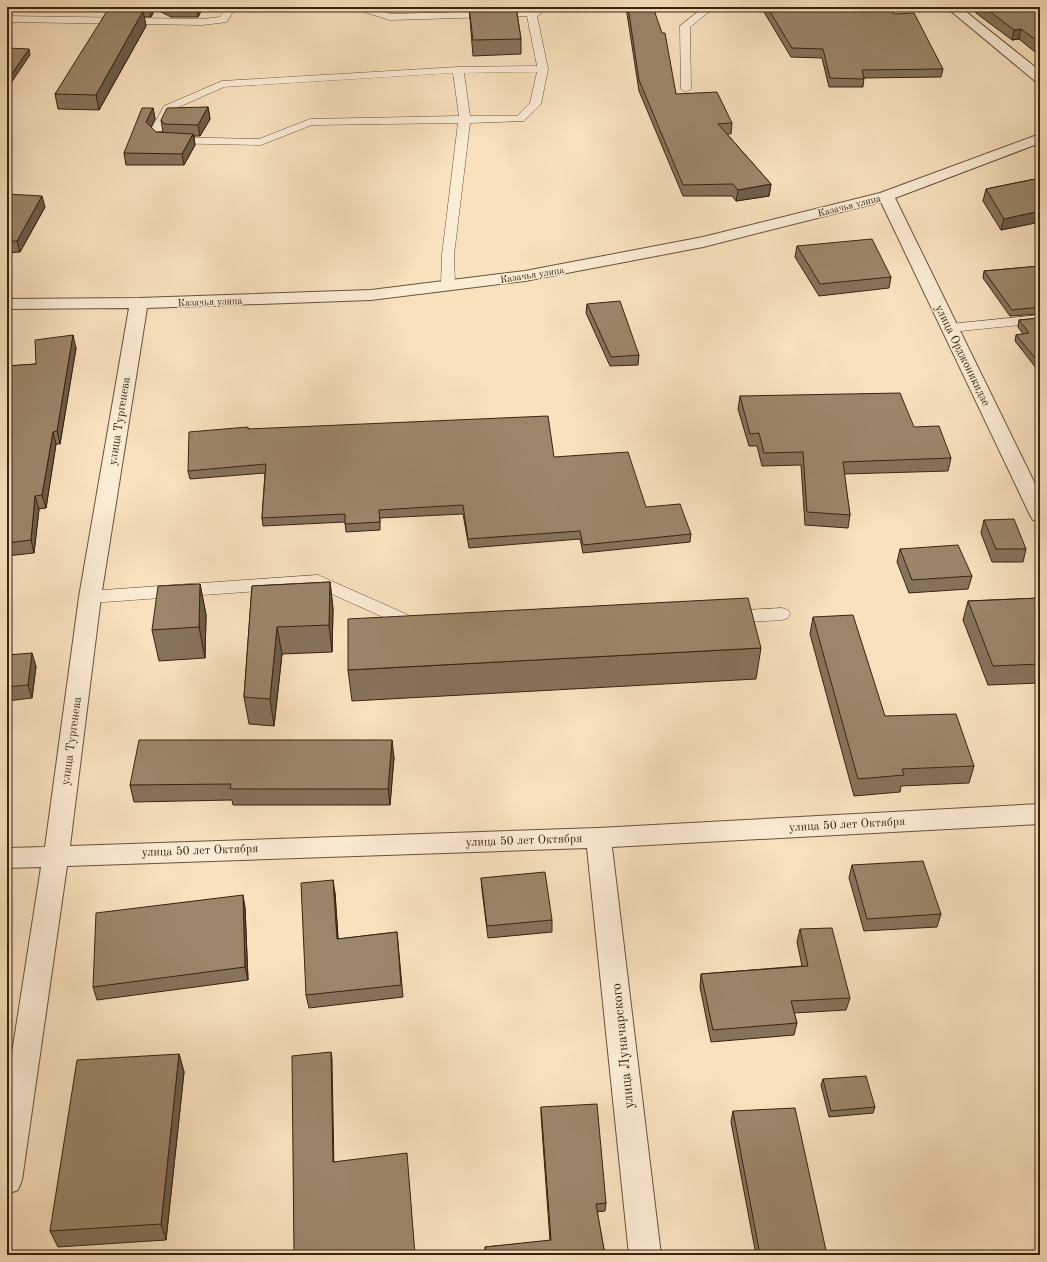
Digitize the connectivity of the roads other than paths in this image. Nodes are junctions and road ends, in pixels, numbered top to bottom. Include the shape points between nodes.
1 (231, 7) edge
2 (368, 7) edge
3 (710, 7) edge
4 (952, 7) edge
5 (533, 10) edge
6 (7, 19) edge
7 (543, 68) junction
8 (458, 70) junction
9 (1040, 78) edge
10 (686, 89) dead end
11 (464, 121) junction
12 (1040, 138) edge
13 (886, 196) junction
14 (448, 286) junction
15 (139, 303) junction
16 (7, 304) edge
17 (1040, 319) edge
18 (950, 328) junction
19 (1040, 514) edge
20 (90, 597) junction
21 (782, 614) dead end
22 (710, 618) edge
23 (432, 632) edge
24 (1040, 814) edge
25 (598, 838) junction
26 (56, 855) junction
27 (7, 858) edge
28 (7, 1180) edge
29 (645, 1255) edge

1 - 6 lane via 223,20 203,22
2 - 5 lane via 368,10 390,16
3 - 10 lane via 685,26
4 - 9 street
5 - 7 lane
7 - 8 lane
7 - 11 lane via 535,104 520,119
8 - 11 lane
8 - 11 lane via 222,84 168,108 155,133 162,140 261,142 310,122
11 - 14 lane via 448,255
12 - 13 street, Казачья улица
13 - 14 street, Казачья улица via 703,242 525,276
13 - 18 street, улица Орджоникидзе
14 - 15 street, Казачья улица via 371,295
15 - 16 street, Казачья улица
15 - 20 street, улица Тургенева
17 - 18 lane
18 - 19 street, улица Орджоникидзе
20 - 23 lane via 318,581
20 - 26 street, улица Тургенева
21 - 22 lane
24 - 25 street, улица 50 лет Октября
25 - 26 street, улица 50 лет Октября
25 - 29 street, улица Луначарского
26 - 27 street, улица 50 лет Октября
26 - 28 street, улица Тургенева

